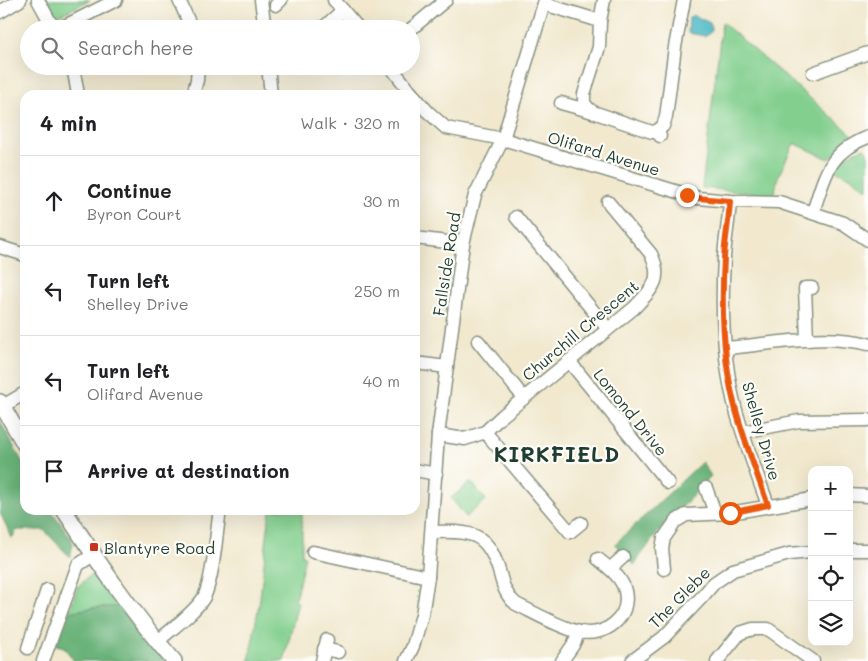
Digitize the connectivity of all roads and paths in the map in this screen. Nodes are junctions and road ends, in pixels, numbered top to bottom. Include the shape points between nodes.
1 (20, 0) edge
2 (38, 0) edge
3 (116, 0) edge
4 (179, 0) edge
5 (261, 0) edge
6 (334, 0) edge
7 (446, 0) edge
8 (604, 0) edge
9 (684, 0) edge
10 (544, 2) edge
11 (343, 10) junction
12 (0, 12) edge
13 (49, 20) edge
14 (77, 20) edge
15 (188, 20) edge
16 (264, 20) edge
17 (332, 20) edge
18 (351, 20) edge
19 (600, 20) junction
20 (420, 22) edge
21 (868, 53) edge
22 (813, 73) dead end
23 (75, 75) edge
24 (197, 75) edge
25 (269, 75) edge
26 (396, 75) edge
27 (77, 90) edge
28 (194, 90) edge
29 (270, 90) edge
30 (407, 90) edge
31 (561, 103) dead end
32 (420, 104) edge
33 (593, 112) junction
34 (868, 138) edge
35 (503, 139) junction
36 (730, 201) junction
37 (608, 202) dead end
38 (813, 212) junction
39 (516, 217) dead end
40 (420, 239) edge
41 (868, 240) edge
42 (463, 244) junction
43 (0, 247) edge
44 (20, 253) edge
45 (812, 288) dead end
46 (608, 329) junction
47 (808, 340) junction
48 (478, 341) dead end
49 (868, 344) edge
50 (726, 348) junction
51 (569, 361) junction
52 (420, 364) edge
53 (447, 367) junction
54 (20, 395) edge
55 (524, 398) junction
56 (1, 404) edge
57 (868, 420) edge
58 (485, 432) junction
59 (743, 432) junction
60 (438, 435) junction
61 (20, 436) edge
62 (420, 472) edge
63 (420, 477) edge
64 (436, 478) junction
65 (668, 482) dead end
66 (706, 488) dead end
67 (853, 496) edge
68 (868, 496) edge
69 (808, 500) edge
70 (768, 505) junction
71 (715, 513) junction
72 (67, 515) edge
73 (219, 515) edge
74 (582, 523) dead end
75 (432, 532) junction
76 (853, 550) edge
77 (868, 550) edge
78 (313, 552) dead end
79 (808, 552) edge
80 (93, 554) junction
81 (623, 557) dead end
82 (598, 558) dead end
83 (610, 569) junction
84 (664, 569) dead end
85 (428, 577) junction
86 (47, 590) dead end
87 (36, 621) junction
88 (55, 626) junction
89 (579, 632) junction
90 (157, 642) junction
91 (28, 648) dead end
92 (324, 650) edge
93 (338, 652) dead end
94 (48, 660) edge
95 (174, 661) edge
96 (406, 661) edge
97 (562, 661) edge
98 (632, 661) edge
99 (717, 661) edge
100 (813, 661) edge

1 - 12 street
2 - 13 street
3 - 14 street
4 - 15 street
5 - 16 street
6 - 11 street
7 - 20 street
8 - 19 street
9 - 33 street via 674,46 666,118 658,134
10 - 19 street
10 - 35 street, Fallside Road
11 - 17 street
11 - 18 street
19 - 33 street via 599,46 584,94 584,103
21 - 22 street
23 - 27 street
24 - 28 street
25 - 29 street
26 - 30 street, Olifard Avenue
31 - 33 street
32 - 35 street, Olifard Avenue via 446,128
34 - 38 street via 842,152 828,168
35 - 36 street, Olifard Avenue via 698,198
35 - 42 street, Fallside Road via 475,195
36 - 38 street, Olifard Avenue via 779,202
36 - 50 street, Shelley Drive via 723,294
37 - 46 street, Churchill Crescent via 651,254 657,276 653,288
38 - 41 street, Olifard Avenue via 843,223
39 - 46 street
40 - 42 street
42 - 53 street, Fallside Road
43 - 44 street
45 - 47 street via 805,288
46 - 51 street, Churchill Crescent
47 - 49 street via 848,339
47 - 50 street
48 - 55 street
50 - 59 street, Shelley Drive via 730,382
51 - 55 street, Churchill Crescent
51 - 65 street, Lomond Drive
52 - 53 street
53 - 60 street, Fallside Road
54 - 56 street
55 - 58 street, Churchill Crescent
56 - 61 main road
57 - 59 street via 800,421
58 - 60 street, Churchill Crescent via 465,439
58 - 74 street via 570,532
59 - 70 street, Shelley Drive
60 - 64 street, Fallside Road
62 - 64 street
63 - 64 street
64 - 75 street, Fallside Road
66 - 71 street
67 - 68 street
69 - 70 street, Shelley Drive
70 - 71 street
71 - 84 street via 686,515 669,529 655,553
72 - 80 main road
73 - 90 street via 204,597
75 - 85 street, Fallside Road
75 - 89 street via 469,534 486,542 509,598
76 - 77 street
78 - 85 street
79 - 98 street, The Glebe via 789,554 732,570 714,583 664,637
80 - 88 street via 78,565
80 - 90 main road
81 - 83 street
82 - 83 street
83 - 89 street via 625,590 626,603 621,618 610,627 592,633
85 - 96 street, Fallside Road via 420,622
86 - 87 street
87 - 88 street
87 - 91 street
88 - 94 street
89 - 97 street
90 - 95 main road
92 - 93 street
99 - 100 street via 740,633 768,629

